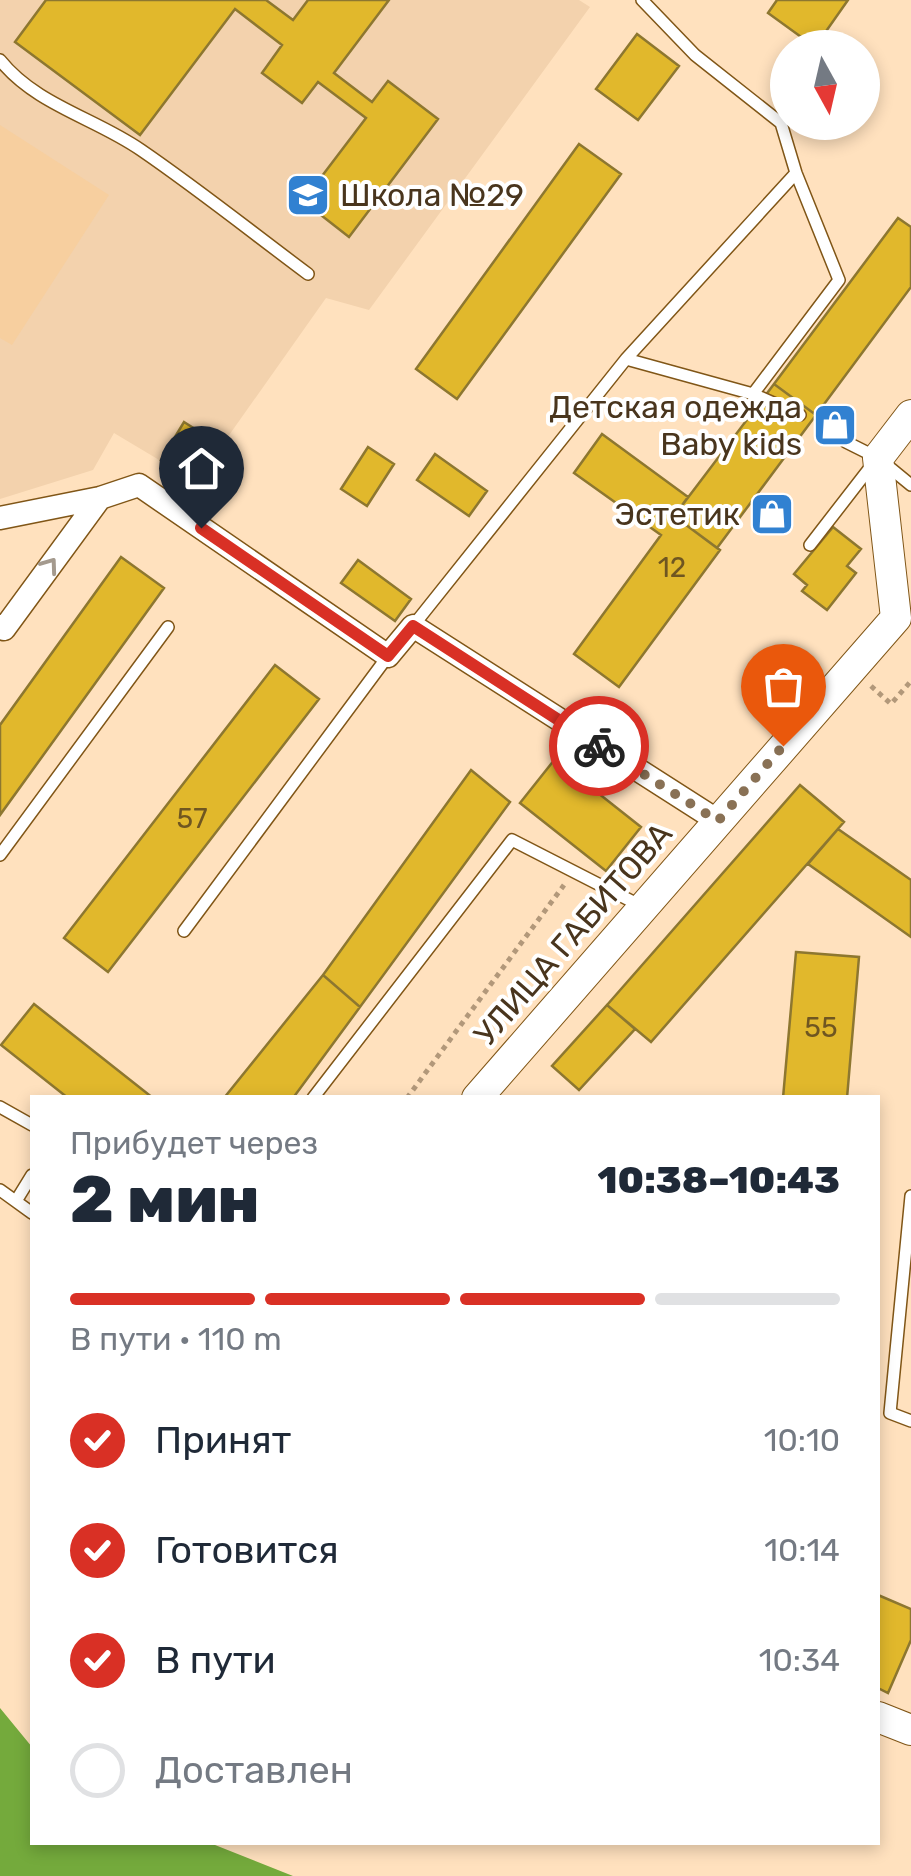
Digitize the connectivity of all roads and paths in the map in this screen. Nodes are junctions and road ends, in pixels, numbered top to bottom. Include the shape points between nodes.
1 (642, 0) edge
2 (0, 60) edge
3 (796, 173) junction
4 (308, 274) dead end
5 (626, 359) junction
6 (753, 394) junction
7 (911, 414) edge
8 (800, 415) dead end
9 (846, 442) dead end
10 (878, 458) junction
11 (911, 485) edge
12 (100, 498) junction
13 (0, 518) edge
14 (810, 545) dead end
15 (903, 623) edge
16 (413, 626) junction
17 (168, 627) dead end
18 (1, 630) edge
19 (388, 656) junction
20 (852, 668) junction
21 (911, 681) edge
22 (718, 821) junction
23 (0, 855) edge
24 (574, 872) junction
25 (643, 907) junction
26 (184, 932) dead end
27 (315, 1095) edge
28 (409, 1095) edge
29 (480, 1095) edge
30 (0, 1106) edge
31 (30, 1124) edge
32 (30, 1178) edge
33 (0, 1190) edge
34 (911, 1196) edge
35 (16, 1202) junction
36 (30, 1212) edge
37 (911, 1421) edge
38 (880, 1718) edge
39 (911, 1730) edge

1 - 3 lane via 695,54 781,123
2 - 4 lane via 43,98 140,149
3 - 5 lane
3 - 6 lane via 839,280
5 - 6 lane
5 - 16 lane
6 - 8 lane
7 - 10 street
9 - 10 lane
10 - 11 lane
10 - 14 lane
10 - 15 street, УЛИЦА ГАБИТОВА
12 - 13 street
18 -> 12 street
12 - 19 street via 139,485
15 - 20 street, УЛИЦА ГАБИТОВА
16 - 19 street
16 - 22 street
17 - 23 lane
19 - 26 lane
20 - 21 path via 891,704
20 - 22 street, УЛИЦА ГАБИТОВА
22 - 25 street, УЛИЦА ГАБИТОВА
24 - 25 lane
24 - 27 lane via 512,840
24 - 28 path
25 - 29 street, УЛИЦА ГАБИТОВА
30 - 31 lane
32 - 35 lane
33 - 35 lane
34 - 37 lane via 890,1413
35 - 36 lane
38 - 39 street

